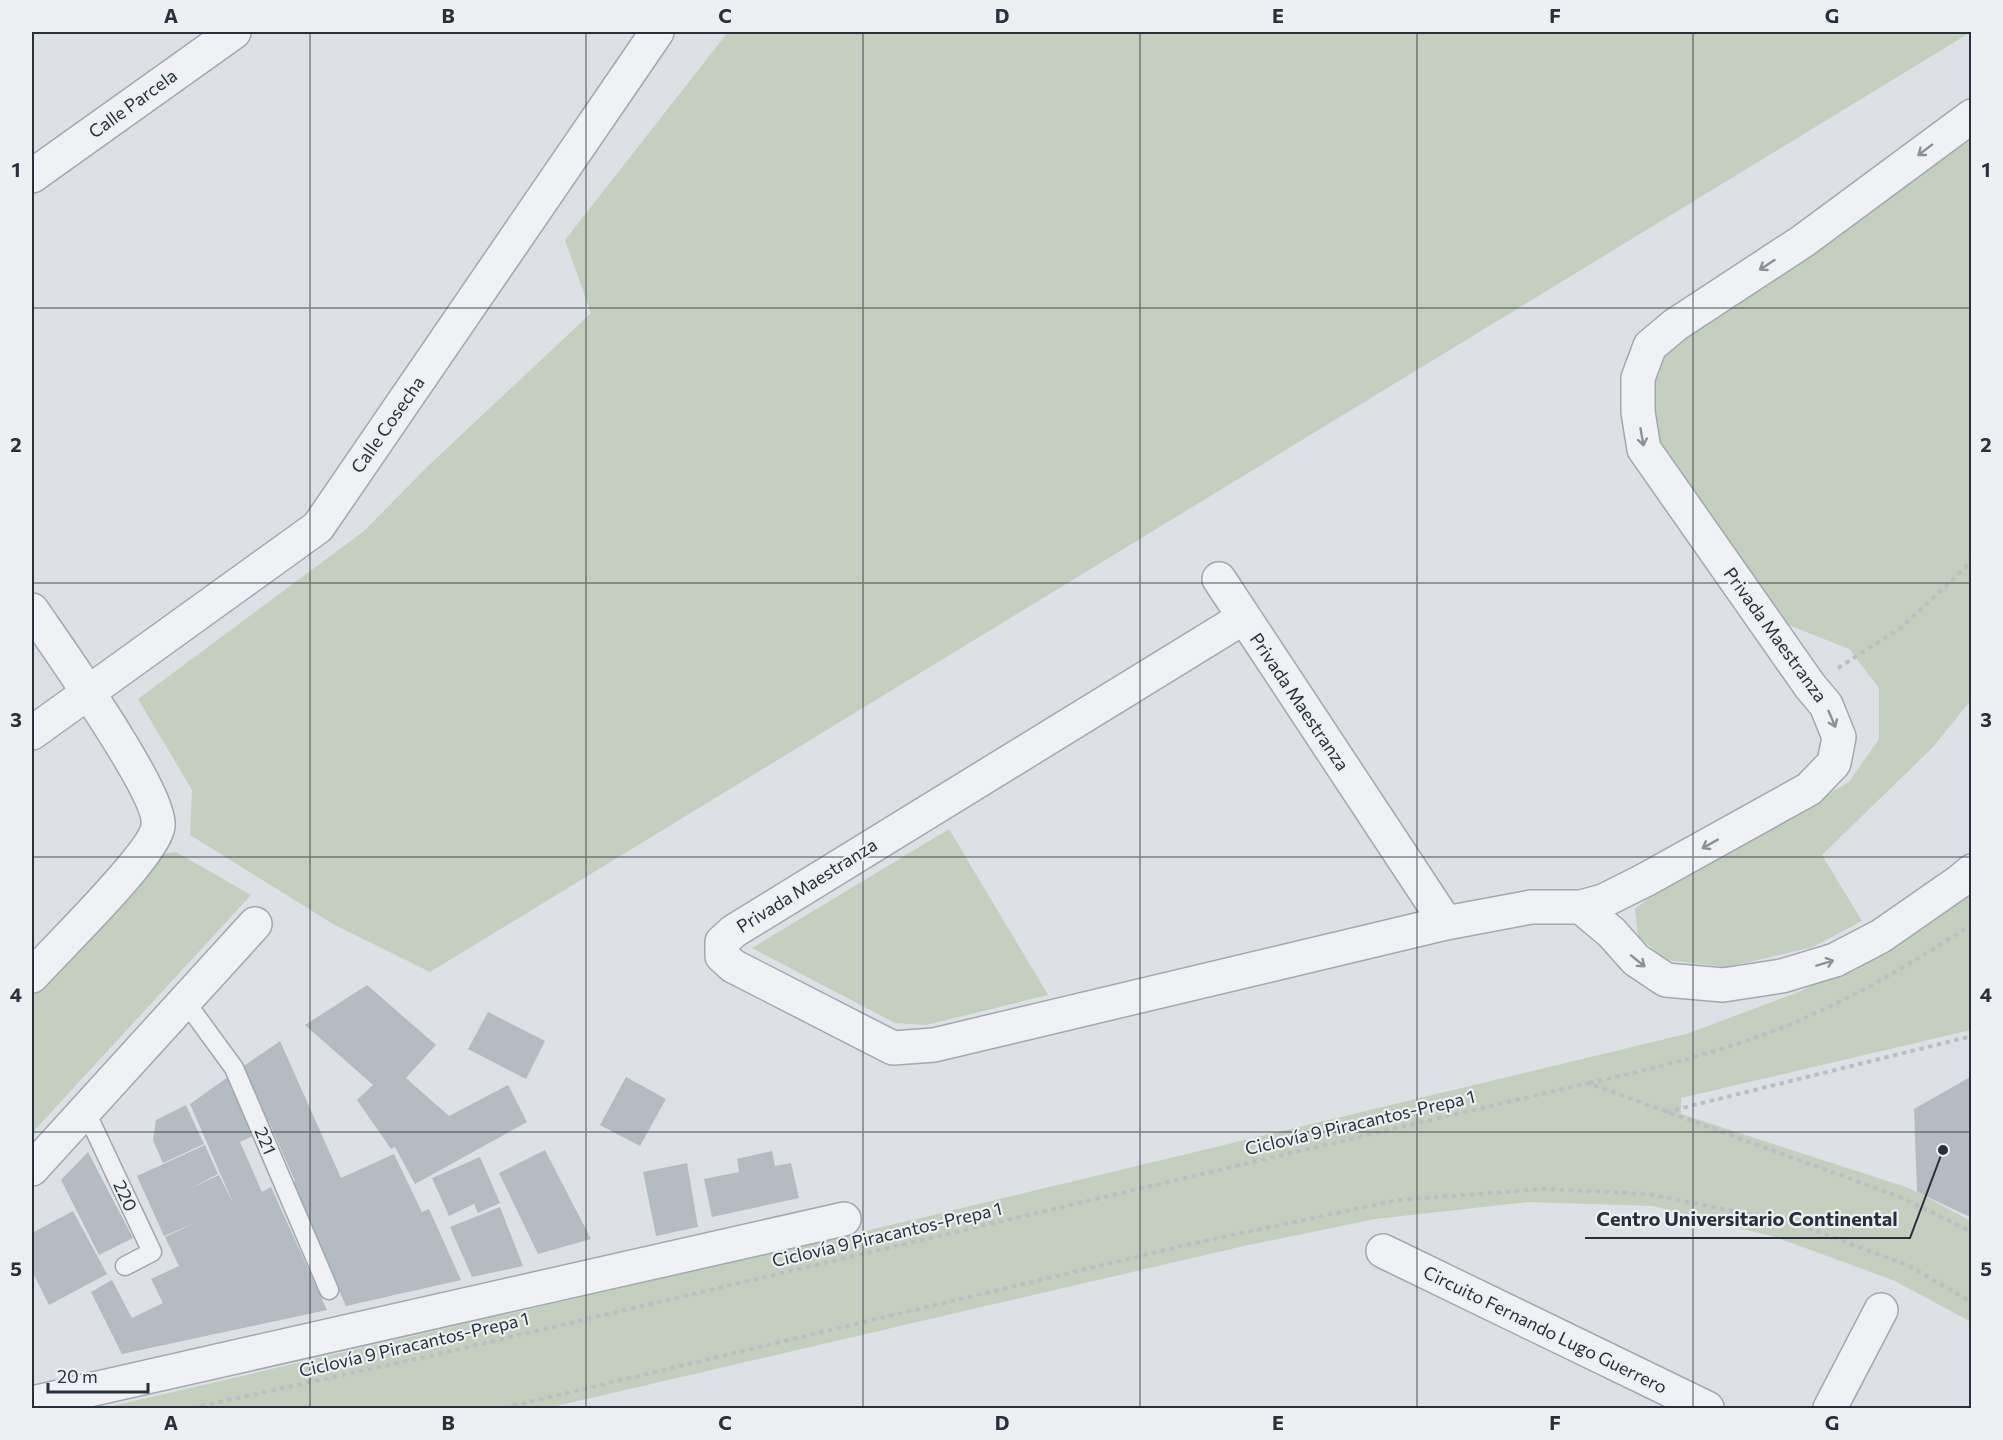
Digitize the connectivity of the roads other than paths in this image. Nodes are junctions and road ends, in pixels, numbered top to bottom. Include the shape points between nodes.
1 (234, 32) edge
2 (657, 32) edge
3 (1971, 116) edge
4 (32, 176) edge
5 (1219, 579) dead end
6 (32, 610) edge
7 (1243, 618) junction
8 (89, 692) junction
9 (32, 733) edge
10 (1971, 871) edge
11 (1625, 890) junction
12 (1581, 907) junction
13 (1446, 923) junction
14 (255, 924) dead end
15 (1612, 933) junction
16 (32, 975) edge
17 (185, 1001) junction
18 (86, 1113) junction
19 (32, 1169) edge
20 (844, 1219) dead end
21 (1383, 1251) dead end
22 (125, 1266) dead end
23 (329, 1290) dead end
24 (1881, 1310) dead end
25 (32, 1403) edge
26 (1707, 1408) edge
27 (1830, 1408) edge

1 - 4 street, Calle Parcela
2 - 8 street, Calle Cosecha via 318,527
3 -> 11 street, Privada Maestranza via 1803,241 1675,325 1650,346 1638,378 1644,449 1826,705 1839,736 1834,763 1809,789
5 - 7 street
6 - 8 street
7 - 13 street, Privada Maestranza
7 - 13 street, Privada Maestranza via 734,931 722,942 723,956 733,966 893,1048 934,1045
8 - 9 street, Calle Cosecha
8 - 16 street via 154,802 158,826 138,862
15 -> 10 street via 1636,960 1666,980 1723,985 1782,976 1835,960 1881,936
11 - 12 street, Privada Maestranza
11 - 15 street via 1611,917
12 - 13 street, Privada Maestranza via 1531,907
12 - 15 street
14 - 17 street
17 - 18 street
17 - 23 lane, 221 via 234,1068
18 - 19 street
18 - 22 lane, 220 via 152,1252
20 - 25 street
21 - 26 street, Circuito Fernando Lugo Guerrero
24 - 27 street

